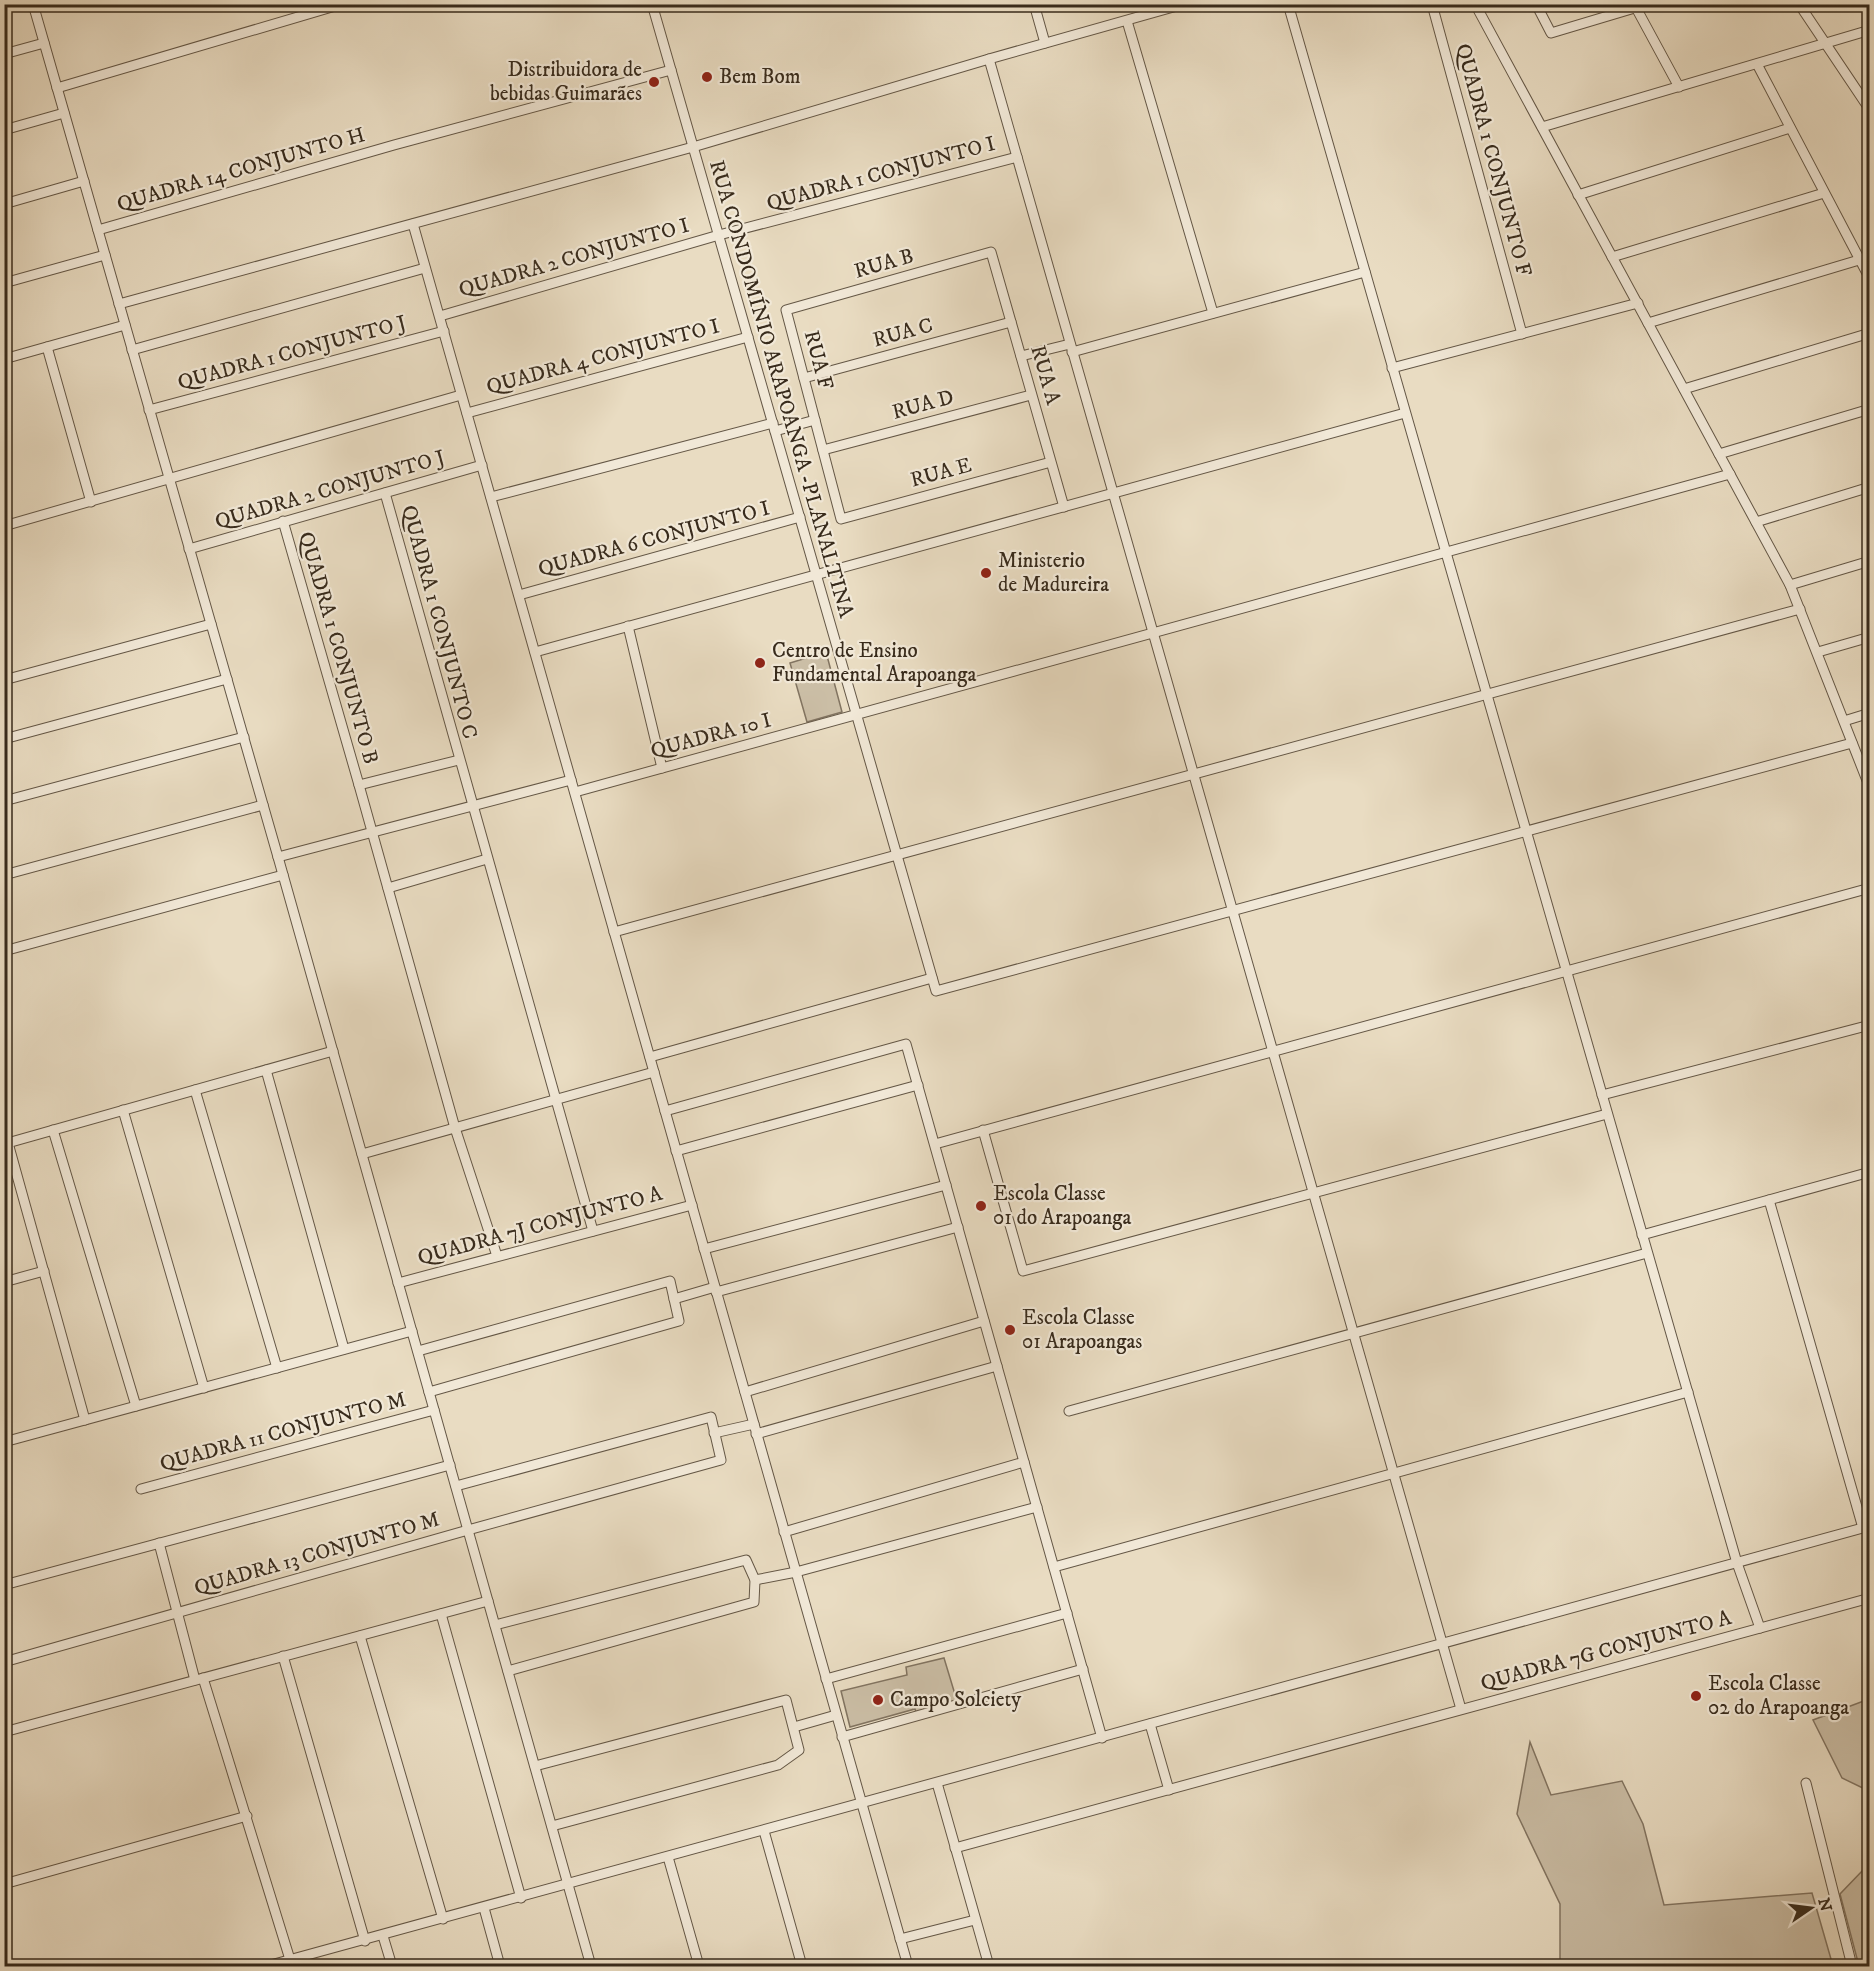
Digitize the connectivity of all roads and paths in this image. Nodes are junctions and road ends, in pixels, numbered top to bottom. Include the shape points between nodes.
1 (33, 4) edge
2 (342, 4) edge
3 (652, 4) edge
4 (1034, 4) edge
5 (1184, 4) edge
6 (1288, 4) edge
7 (1445, 4) edge
8 (1476, 4) edge
9 (1536, 4) edge
10 (1648, 4) edge
11 (1799, 4) edge
12 (1636, 7) edge
13 (1127, 21) junction
14 (1869, 30) edge
15 (44, 43) junction
16 (1045, 44) junction
17 (1825, 44) junction
18 (4, 54) edge
19 (988, 59) junction
20 (1757, 64) junction
21 (671, 70) junction
22 (1679, 87) junction
23 (57, 88) junction
24 (1869, 107) edge
25 (64, 113) junction
26 (1542, 127) junction
27 (1790, 128) junction
28 (4, 130) edge
29 (693, 147) junction
30 (1017, 157) junction
31 (84, 181) junction
32 (1824, 193) junction
33 (1578, 195) junction
34 (4, 204) edge
35 (414, 224) junction
36 (98, 230) junction
37 (719, 235) junction
38 (991, 252) joint
39 (105, 255) junction
40 (1612, 257) junction
41 (1859, 260) junction
42 (425, 268) junction
43 (1365, 272) junction
44 (1869, 279) edge
45 (4, 283) edge
46 (1638, 303) junction
47 (119, 304) junction
48 (786, 310) joint
49 (1213, 313) junction
50 (440, 316) junction
51 (1011, 322) junction
52 (1648, 323) junction
53 (125, 325) junction
54 (444, 331) junction
55 (1869, 333) edge
56 (1522, 334) junction
57 (748, 337) junction
58 (47, 347) junction
59 (1071, 348) junction
60 (132, 350) junction
61 (1021, 357) junction
62 (4, 359) edge
63 (1392, 368) junction
64 (804, 378) junction
65 (1684, 389) junction
66 (1031, 394) junction
67 (461, 395) junction
68 (1869, 409) edge
69 (149, 410) junction
70 (467, 413) junction
71 (1405, 413) junction
72 (815, 420) junction
73 (774, 427) junction
74 (823, 450) junction
75 (1719, 454) junction
76 (1051, 462) junction
77 (482, 465) junction
78 (1730, 474) junction
79 (170, 479) junction
80 (1869, 488) edge
81 (385, 493) junction
82 (1113, 494) junction
83 (491, 498) junction
84 (91, 502) junction
85 (1064, 507) junction
86 (800, 517) junction
87 (842, 519) joint
88 (283, 521) junction
89 (1756, 522) junction
90 (5, 523) edge
91 (189, 549) junction
92 (1445, 552) junction
93 (1869, 561) edge
94 (816, 575) junction
95 (1790, 585) junction
96 (519, 594) junction
97 (1800, 609) junction
98 (211, 624) junction
99 (628, 626) junction
100 (1153, 633) junction
101 (1869, 637) edge
102 (535, 652) junction
103 (1818, 652) junction
104 (227, 679) junction
105 (4, 680) edge
106 (1486, 694) junction
107 (1869, 713) edge
108 (856, 715) junction
109 (1844, 721) junction
110 (244, 737) junction
111 (4, 739) edge
112 (1852, 743) junction
113 (459, 760) junction
114 (662, 768) junction
115 (1193, 774) junction
116 (571, 780) junction
117 (359, 785) junction
118 (1869, 788) edge
119 (575, 792) junction
120 (4, 801) edge
121 (263, 805) junction
122 (472, 806) junction
123 (1526, 831) junction
124 (372, 832) junction
125 (897, 855) junction
126 (278, 857) junction
127 (487, 859) junction
128 (4, 874) edge
129 (283, 875) junction
130 (388, 888) junction
131 (1869, 888) edge
132 (1232, 911) junction
133 (615, 932) junction
134 (4, 951) edge
135 (1566, 971) junction
136 (932, 978) junction
137 (1869, 1025) edge
138 (333, 1051) junction
139 (1273, 1051) junction
140 (650, 1057) junction
141 (266, 1070) junction
142 (654, 1072) junction
143 (918, 1085) junction
144 (195, 1090) junction
145 (1602, 1095) junction
146 (555, 1100) junction
147 (123, 1110) junction
148 (665, 1111) junction
149 (1607, 1114) junction
150 (455, 1128) junction
151 (53, 1130) junction
152 (983, 1130) junction
153 (934, 1143) junction
154 (6, 1144) edge
155 (676, 1151) junction
156 (362, 1154) junction
157 (1869, 1172) edge
158 (946, 1185) junction
159 (1314, 1194) junction
160 (1769, 1200) junction
161 (692, 1205) junction
162 (958, 1227) junction
163 (593, 1231) junction
164 (1642, 1235) junction
165 (704, 1249) junction
166 (1647, 1253) junction
167 (497, 1256) junction
168 (44, 1271) junction
169 (4, 1282) edge
170 (398, 1283) junction
171 (716, 1290) junction
172 (674, 1299) junction
173 (984, 1321) junction
174 (412, 1331) junction
175 (1353, 1333) junction
176 (344, 1349) junction
177 (418, 1351) junction
178 (997, 1366) junction
179 (277, 1368) junction
180 (204, 1388) junction
181 (429, 1392) junction
182 (745, 1392) junction
183 (1688, 1392) junction
184 (136, 1406) junction
185 (434, 1410) junction
186 (1069, 1411) dead end
187 (85, 1420) junction
188 (755, 1429) junction
189 (714, 1433) junction
190 (4, 1442) edge
191 (1024, 1462) junction
192 (450, 1465) junction
193 (1393, 1473) junction
194 (456, 1486) junction
195 (141, 1489) dead end
196 (1037, 1507) junction
197 (1866, 1527) edge
198 (468, 1530) junction
199 (784, 1532) junction
200 (159, 1544) junction
201 (1737, 1563) junction
202 (1054, 1567) junction
203 (796, 1572) junction
204 (755, 1580) junction
205 (4, 1585) edge
206 (1869, 1598) edge
207 (488, 1601) junction
208 (176, 1613) junction
209 (1067, 1613) junction
210 (441, 1614) junction
211 (495, 1625) junction
212 (1760, 1628) junction
213 (360, 1636) junction
214 (1442, 1644) junction
215 (283, 1656) junction
216 (4, 1662) edge
217 (1083, 1669) junction
218 (508, 1671) junction
219 (199, 1679) junction
220 (826, 1679) junction
221 (1461, 1709) junction
222 (836, 1715) junction
223 (1150, 1724) junction
224 (794, 1727) junction
225 (4, 1732) edge
226 (843, 1737) junction
227 (1102, 1738) junction
228 (535, 1766) junction
229 (937, 1783) junction
230 (1806, 1783) dead end
231 (1169, 1790) junction
232 (861, 1804) junction
233 (247, 1816) junction
234 (552, 1826) junction
235 (764, 1831) junction
236 (955, 1848) junction
237 (668, 1857) junction
238 (4, 1884) edge
239 (568, 1885) junction
240 (520, 1898) junction
241 (483, 1908) junction
242 (443, 1919) junction
243 (975, 1920) junction
244 (383, 1936) junction
245 (900, 1939) junction
246 (365, 1941) junction
247 (291, 1963) edge
248 (267, 1966) edge
249 (392, 1966) edge
250 (500, 1966) edge
251 (591, 1966) edge
252 (699, 1966) edge
253 (802, 1966) edge
254 (908, 1966) edge
255 (989, 1966) edge
256 (1852, 1966) edge

1 - 15 street
2 - 23 street
3 - 21 street, RUA CONDOMÍNIO ARAPOANGA -PLANALTINA
4 - 16 street
5 - 13 street
6 - 43 street
7 - 56 street, QUADRA 1 CONJUNTO F via 1433,8
8 - 26 street
9 - 12 street via 1551,33
10 - 12 street
11 - 17 street
12 - 22 street
13 - 16 street
13 - 49 street
14 - 17 street
15 - 18 street
15 - 23 street
16 - 19 street
17 - 20 street
17 - 24 street
19 - 29 street
19 - 30 street
20 - 22 street
20 - 27 street
21 - 29 street, RUA CONDOMÍNIO ARAPOANGA -PLANALTINA
21 - 36 street, QUADRA 14 CONJUNTO H
22 - 26 street
23 - 25 street
25 - 28 street
25 - 31 street
26 - 33 street
27 - 32 street
27 - 33 street
29 - 35 street
29 - 37 street, RUA CONDOMÍNIO ARAPOANGA -PLANALTINA
30 - 37 street, QUADRA 1 CONJUNTO I
30 - 59 street
31 - 34 street
31 - 36 street
32 - 40 street
32 - 41 street
33 - 40 street
35 - 42 street
35 - 47 street
36 - 39 street
37 - 50 street, QUADRA 2 CONJUNTO I
37 - 57 street, RUA CONDOMÍNIO ARAPOANGA -PLANALTINA
38 - 48 street, RUA B
38 - 51 street, RUA A
39 - 45 street
39 - 47 street
40 - 46 street
41 - 44 street
41 - 52 street
42 - 50 street
42 - 60 street
43 - 49 street
43 - 63 street
46 - 52 street
46 - 56 street
47 - 53 street
48 - 64 street, RUA F
49 - 59 street
50 - 54 street
51 - 61 street, RUA A
51 - 64 street, RUA C
52 - 65 street
53 - 58 street
53 - 60 street
54 - 67 street
54 - 69 street, QUADRA 1 CONJUNTO J
55 - 65 street
56 - 63 street
57 - 70 street, QUADRA 4 CONJUNTO I
57 - 73 street, RUA CONDOMÍNIO ARAPOANGA -PLANALTINA
58 - 62 street
58 - 84 street
59 - 61 street
59 - 82 street
60 - 69 street
61 - 66 street, RUA A
63 - 71 street
64 - 72 street, RUA F
65 - 75 street
66 - 74 street, RUA D
66 - 76 street, RUA A
67 - 70 street
67 - 79 street
68 - 75 street
69 - 79 street
70 - 77 street
71 - 82 street
71 - 92 street
72 - 73 street, RUA F
72 - 74 street, RUA F
73 - 83 street, RUA F
73 - 86 street, RUA CONDOMÍNIO ARAPOANGA -PLANALTINA
74 - 87 street, RUA F
75 - 78 street
76 - 85 street, RUA A
76 - 87 street, RUA E
77 - 81 street, QUADRA 2 CONJUNTO J
77 - 83 street
78 - 89 street
78 - 92 street, QUADRA 10 I
79 - 84 street
79 - 91 street
80 - 89 street
81 - 88 street, QUADRA 2 CONJUNTO J
81 - 113 street, QUADRA 1 CONJUNTO C
82 - 85 street
82 - 100 street
83 - 96 street
84 - 90 street
85 - 94 street
86 - 94 street, RUA CONDOMÍNIO ARAPOANGA -PLANALTINA
86 - 96 street, QUADRA 6 CONJUNTO I
88 - 91 street, QUADRA 2 CONJUNTO J
88 - 117 street, QUADRA 1 CONJUNTO B
89 - 95 street
91 - 98 street
92 - 100 street, QUADRA 10 I
92 - 106 street
93 - 95 street
94 - 99 street
94 - 108 street, RUA CONDOMÍNIO ARAPOANGA -PLANALTINA
95 - 97 street
96 - 102 street
97 - 103 street
97 - 106 street
98 - 104 street
98 - 105 street
99 - 102 street
99 - 114 street
100 - 108 street, QUADRA 10 I
100 - 115 street
101 - 103 street
102 - 116 street
103 - 109 street
104 - 110 street
104 - 111 street
106 - 115 street
106 - 123 street
107 - 109 street
108 - 114 street, QUADRA 10 I
108 - 125 street, RUA CONDOMÍNIO ARAPOANGA -PLANALTINA
109 - 112 street
110 - 120 street
110 - 121 street
112 - 118 street
112 - 123 street
113 - 117 street
113 - 122 street, QUADRA 1 CONJUNTO C
114 - 119 street, QUADRA 10 I
115 - 125 street
115 - 132 street
116 - 119 street
116 - 122 street
117 - 124 street, QUADRA 1 CONJUNTO B
119 - 133 street
121 - 126 street
121 - 128 street
122 - 124 street
122 - 127 street, QUADRA 1 CONJUNTO C
123 - 132 street
123 - 135 street
124 - 126 street
124 - 130 street, QUADRA 1 CONJUNTO B
125 - 133 street
125 - 136 street, RUA CONDOMÍNIO ARAPOANGA -PLANALTINA
126 - 129 street
127 - 130 street
127 - 146 street, QUADRA 1 CONJUNTO C
129 - 134 street
129 - 138 street
130 - 150 street, QUADRA 1 CONJUNTO B
131 - 135 street
132 - 136 street, RUA CONDOMÍNIO ARAPOANGA -PLANALTINA via 936,991
132 - 139 street
133 - 140 street
135 - 139 street
135 - 145 street
136 - 140 street
137 - 145 street
138 - 141 street
138 - 156 street
139 - 152 street
139 - 159 street
140 - 142 street
141 - 144 street
141 - 176 street
142 - 146 street
142 - 148 street
143 - 148 street via 906,1044
143 - 153 street
143 - 155 street
144 - 147 street
144 - 179 street
145 - 149 street
146 - 150 street
146 - 163 street, QUADRA 1 CONJUNTO C
147 - 151 street
147 - 180 street
148 - 155 street
149 - 159 street
149 - 164 street
150 - 156 street
150 - 167 street, QUADRA 1 CONJUNTO B
151 - 154 street
151 - 184 street
152 - 153 street
152 - 159 street via 1023,1271
153 - 158 street
154 - 168 street
155 - 161 street
156 - 170 street
157 - 160 street
158 - 162 street
158 - 165 street
159 - 175 street
160 - 164 street
160 - 197 street
161 - 163 street, QUADRA 7J CONJUNTO A
161 - 165 street
162 - 171 street
162 - 173 street
163 - 167 street, QUADRA 7J CONJUNTO A
164 - 166 street
165 - 171 street
166 - 175 street
166 - 183 street
167 - 170 street, QUADRA 7J CONJUNTO A
168 - 169 street
168 - 187 street
170 - 174 street
171 - 172 street
171 - 182 street
172 - 177 street via 670,1281
172 - 181 street via 679,1320
173 - 178 street
173 - 182 street
174 - 176 street
174 - 177 street
175 - 186 street
175 - 193 street
176 - 179 street
177 - 181 street
178 - 188 street
178 - 191 street
179 - 180 street
180 - 184 street
181 - 185 street
182 - 188 street
183 - 193 street
183 - 201 street
184 - 187 street
185 - 192 street
185 - 195 street, QUADRA 11 CONJUNTO M
187 - 190 street
188 - 189 street
188 - 199 street
189 - 194 street via 711,1417
189 - 198 street, QUADRA 13 CONJUNTO M via 721,1460
191 - 196 street
191 - 199 street
192 - 194 street
192 - 200 street
193 - 202 street
193 - 214 street
194 - 198 street
196 - 202 street
196 - 203 street
197 - 201 street
198 - 207 street
198 - 208 street, QUADRA 13 CONJUNTO M
199 - 203 street
200 - 205 street
200 - 208 street
201 - 212 street
201 - 214 street
202 - 209 street
203 - 204 street
203 - 220 street
204 - 211 street via 746,1560
204 - 218 street via 754,1602
206 - 212 street, QUADRA 7G CONJUNTO A
207 - 210 street
207 - 211 street
208 - 216 street, QUADRA 13 CONJUNTO M
208 - 219 street
209 - 217 street
209 - 220 street
210 - 213 street
210 - 240 street
211 - 218 street
212 - 221 street, QUADRA 7G CONJUNTO A
213 - 215 street
213 - 242 street
214 - 221 street
214 - 223 street
215 - 219 street
215 - 246 street
217 - 226 street
217 - 227 street
218 - 228 street
219 - 225 street
219 - 233 street
220 - 222 street
221 - 231 street, QUADRA 7G CONJUNTO A
222 - 224 street
222 - 226 street
223 - 227 street
223 - 231 street
224 - 228 street via 786,1700
224 - 234 street via 799,1750 778,1765
226 - 232 street
227 - 229 street
228 - 234 street
229 - 232 street
229 - 236 street
230 - 256 street
231 - 236 street, QUADRA 7G CONJUNTO A
232 - 235 street
232 - 245 street
233 - 238 street
233 - 247 street
234 - 239 street
235 - 237 street
235 - 253 street
236 - 243 street
237 - 239 street
237 - 252 street
239 - 240 street
239 - 251 street
240 - 241 street
241 - 242 street
241 - 250 street
242 - 244 street
243 - 245 street
243 - 255 street
244 - 246 street
244 - 249 street
245 - 254 street
246 - 247 street
247 - 248 street

